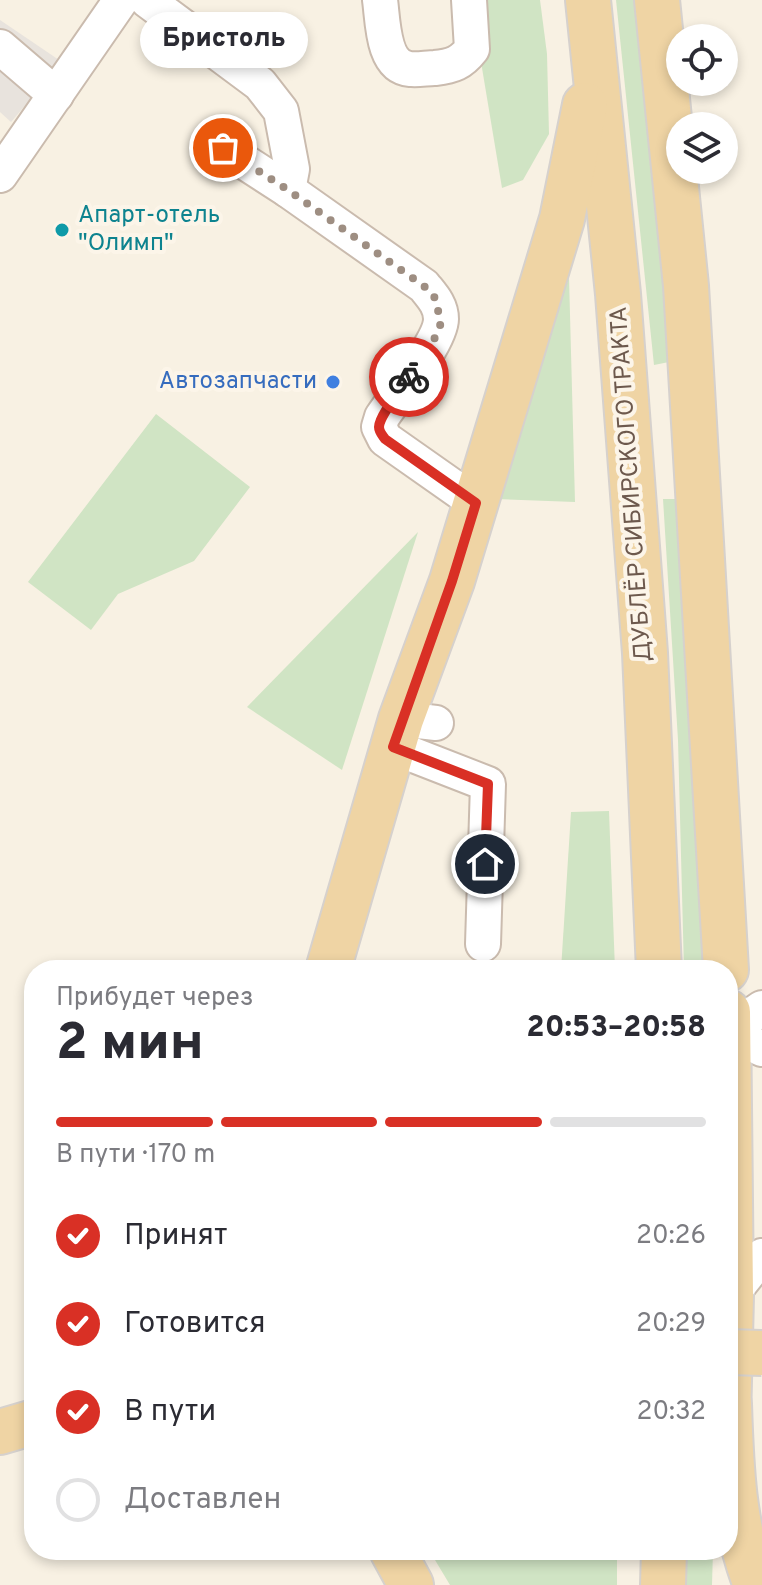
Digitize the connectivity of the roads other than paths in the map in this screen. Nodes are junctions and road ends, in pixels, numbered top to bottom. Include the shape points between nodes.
1 (121, 0) edge
2 (147, 0) edge
3 (380, 0) edge
4 (469, 0) edge
5 (588, 0) edge
6 (657, 0) edge
7 (0, 47) edge
8 (594, 60) junction
9 (56, 95) junction
10 (223, 148) dead end
11 (0, 175) edge
12 (288, 190) junction
13 (476, 503) junction
14 (410, 730) junction
15 (483, 944) dead end
16 (331, 960) edge
17 (659, 960) edge
18 (725, 960) edge
19 (762, 1008) edge
20 (738, 1025) edge
21 (738, 1036) edge
22 (762, 1049) edge
23 (762, 1256) edge
24 (738, 1286) edge
25 (738, 1352) edge
26 (762, 1353) edge
27 (24, 1425) edge
28 (0, 1432) edge
29 (738, 1522) edge
30 (397, 1560) edge
31 (664, 1560) edge
32 (723, 1560) edge
33 (411, 1585) edge
34 (663, 1585) edge
35 (722, 1585) edge
36 (756, 1585) edge

1 - 9 street
2 - 12 street via 260,84 281,111 292,169
3 - 4 street via 387,50 407,70 454,66 464,59 472,49
5 - 8 main road, ДУБЛЁР СИБИРСКОГО ТРАКТА
6 - 18 main road via 686,286
7 - 9 street
8 - 13 main road via 562,219
8 - 17 main road, ДУБЛЁР СИБИРСКОГО ТРАКТА via 645,653
9 - 11 street
10 - 12 street
12 - 13 street via 435,298 441,323 433,342 379,427 385,439
13 - 14 main road
14 - 15 street via 488,784
14 - 16 main road
19 - 20 street
21 - 22 street
23 - 24 street
25 - 26 main road, bridge
27 - 28 main road
29 - 36 main road
30 - 33 main road
31 - 34 main road
32 - 35 main road

